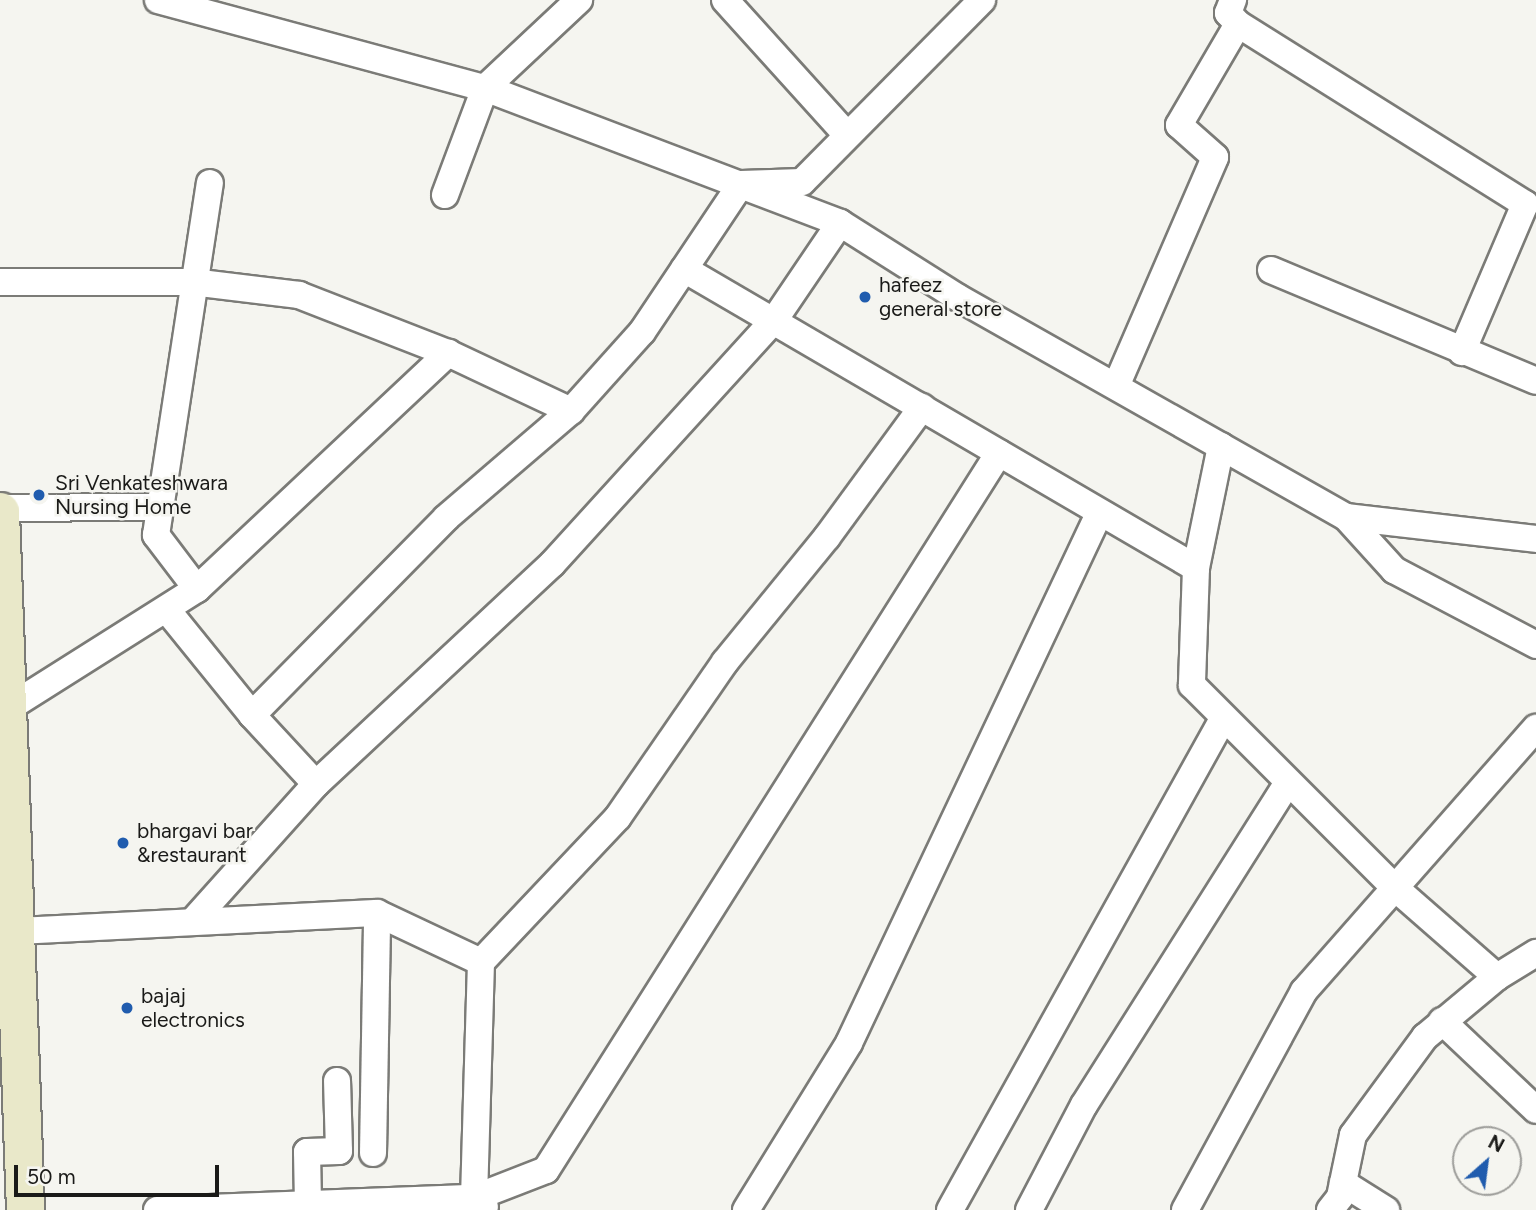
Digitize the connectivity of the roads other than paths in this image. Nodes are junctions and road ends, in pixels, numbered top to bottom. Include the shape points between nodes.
1 (158, 0) edge
2 (579, 0) edge
3 (725, 0) edge
4 (982, 0) edge
5 (1236, 12) edge
6 (485, 88) junction
7 (847, 135) junction
8 (210, 183) dead end
9 (741, 184) junction
10 (1531, 193) edge
11 (445, 195) dead end
12 (840, 223) junction
13 (684, 269) junction
14 (1270, 271) dead end
15 (0, 282) edge
16 (192, 282) junction
17 (775, 319) junction
18 (1462, 352) junction
19 (448, 353) junction
20 (1536, 381) edge
21 (1116, 384) junction
22 (922, 407) junction
23 (570, 411) junction
24 (1220, 446) junction
25 (999, 453) junction
26 (160, 507) junction
27 (0, 509) edge
28 (1099, 514) junction
29 (1346, 517) junction
30 (1536, 539) edge
31 (1196, 568) junction
32 (197, 589) junction
33 (167, 610) junction
34 (1536, 645) edge
35 (10, 707) junction
36 (251, 715) junction
37 (1223, 719) junction
38 (1536, 728) edge
39 (1288, 782) junction
40 (316, 784) junction
41 (1394, 886) junction
42 (377, 913) junction
43 (193, 921) junction
44 (8, 932) edge
45 (1536, 953) edge
46 (481, 962) junction
47 (1497, 977) junction
48 (1442, 1021) junction
49 (337, 1081) dead end
50 (1536, 1110) edge
51 (373, 1153) dead end
52 (0, 1166) edge
53 (1343, 1183) junction
54 (308, 1204) junction
55 (481, 1204) edge
56 (267, 1208) edge
57 (1, 1210) edge
58 (25, 1210) edge
59 (157, 1210) edge
60 (746, 1210) edge
61 (950, 1210) edge
62 (1029, 1210) edge
63 (1185, 1210) edge
64 (1330, 1210) edge
65 (1386, 1210) edge

1 - 6 street
2 - 6 street
3 - 7 street
4 - 7 street
5 - 10 street
5 - 21 street via 1179,125 1215,157
6 - 9 street
6 - 11 street
7 - 9 street via 802,182
8 - 16 street
9 - 12 street
9 - 13 street
10 - 18 street
12 - 17 street
12 - 21 street via 957,297
13 - 17 street
13 - 23 street via 642,332
14 - 18 street
15 - 16 street
16 - 19 street via 299,295
16 - 26 street
17 - 22 street
17 - 40 street via 552,564
18 - 20 street
19 - 23 street
19 - 32 street
21 - 24 street
22 - 25 street
22 - 46 street via 827,537 725,662 618,817
23 - 36 street via 446,518
24 - 29 street
24 - 31 street
25 - 28 street
25 - 55 street via 546,1170
26 - 27 street
26 - 32 street via 156,535
27 - 35 main road via 1,627
28 - 31 street
28 - 60 street via 849,1043
29 - 30 street
29 - 34 street via 1394,570
31 - 37 street via 1192,685
32 - 33 street
33 - 35 street
33 - 36 street
35 - 44 main road
36 - 40 street
37 - 39 street
37 - 61 street
38 - 41 street
39 - 41 street
39 - 62 street via 1084,1105
40 - 43 street
41 - 47 street
41 - 63 street via 1304,991
42 - 43 street
42 - 46 street
42 - 51 street
43 - 44 street
44 - 58 main road
45 - 47 street
46 - 55 street
47 - 48 street
48 - 50 street
48 - 53 street via 1353,1135
49 - 54 street via 339,1152 307,1152
52 - 57 main road
53 - 64 street
53 - 65 street
54 - 55 street
54 - 56 street
56 - 59 street

